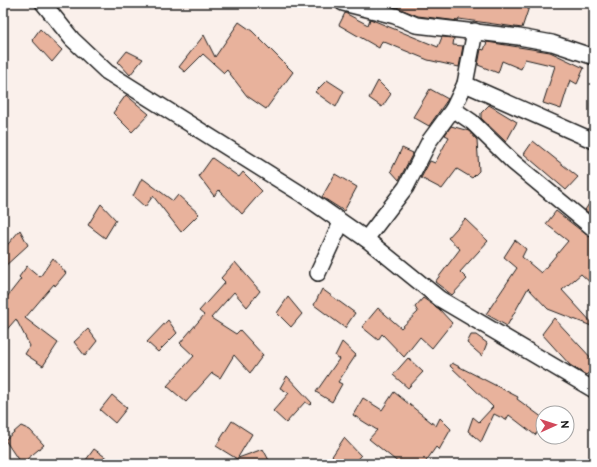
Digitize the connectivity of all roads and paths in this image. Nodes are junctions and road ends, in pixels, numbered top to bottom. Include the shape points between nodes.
1 (43, 3) edge
2 (343, 3) edge
3 (475, 31) junction
4 (594, 57) edge
5 (465, 84) junction
6 (454, 109) junction
7 (594, 141) edge
8 (341, 223) junction
9 (594, 229) edge
10 (366, 239) junction
11 (318, 273) dead end
12 (594, 390) edge

1 - 8 street via 72,40 107,72 271,174
2 - 3 street via 395,16 416,26
3 - 4 street via 552,43
3 - 5 street
5 - 6 street
5 - 7 street
6 - 9 street
6 - 10 street via 430,140 406,187
8 - 10 street
8 - 11 street
10 - 12 street via 440,299

